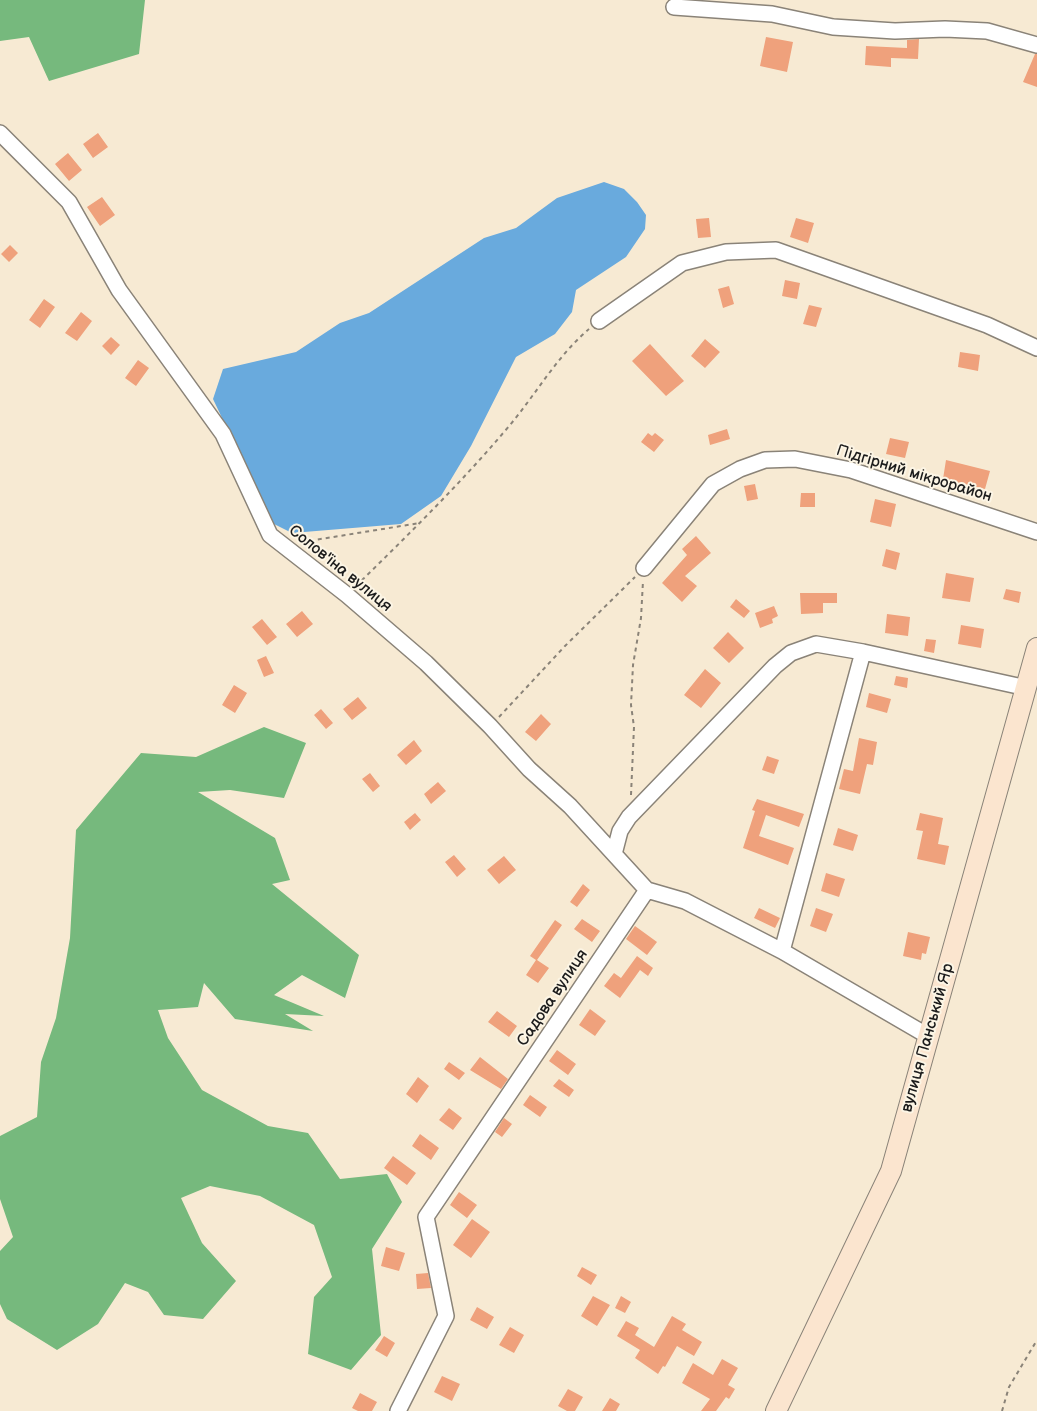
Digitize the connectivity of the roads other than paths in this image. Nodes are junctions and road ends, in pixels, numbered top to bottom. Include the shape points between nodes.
1 (674, 7) dead end
2 (1037, 46) edge
3 (0, 133) edge
4 (599, 322) road end
5 (1037, 348) edge
6 (1037, 532) edge
7 (644, 568) road end
8 (1037, 648) edge
9 (862, 652) junction
10 (1027, 688) junction
11 (614, 854) junction
12 (647, 890) junction
13 (782, 951) junction
14 (928, 1036) junction
15 (398, 1411) edge
16 (776, 1411) edge

1 - 2 street via 772,14 833,27 987,31
3 - 11 street, Солов'їна вулиця via 68,202 119,290 223,434 270,534 426,663
4 - 5 street via 682,263 726,252 776,250 987,325
6 - 7 street, Підгірний мікрорайон via 851,470 795,459 765,460 713,484
8 - 10 street, вулиця Панський Яр
9 - 10 street
9 - 11 street via 816,644 791,653 775,666 630,817 620,831
9 - 13 street
10 - 14 street, вулиця Панський Яр
11 - 12 street, Солов'їна вулиця
12 - 13 street via 685,901
12 - 15 street, Садова вулиця via 426,1217 446,1316
13 - 14 street
14 - 16 street, вулиця Панський Яр via 891,1171

